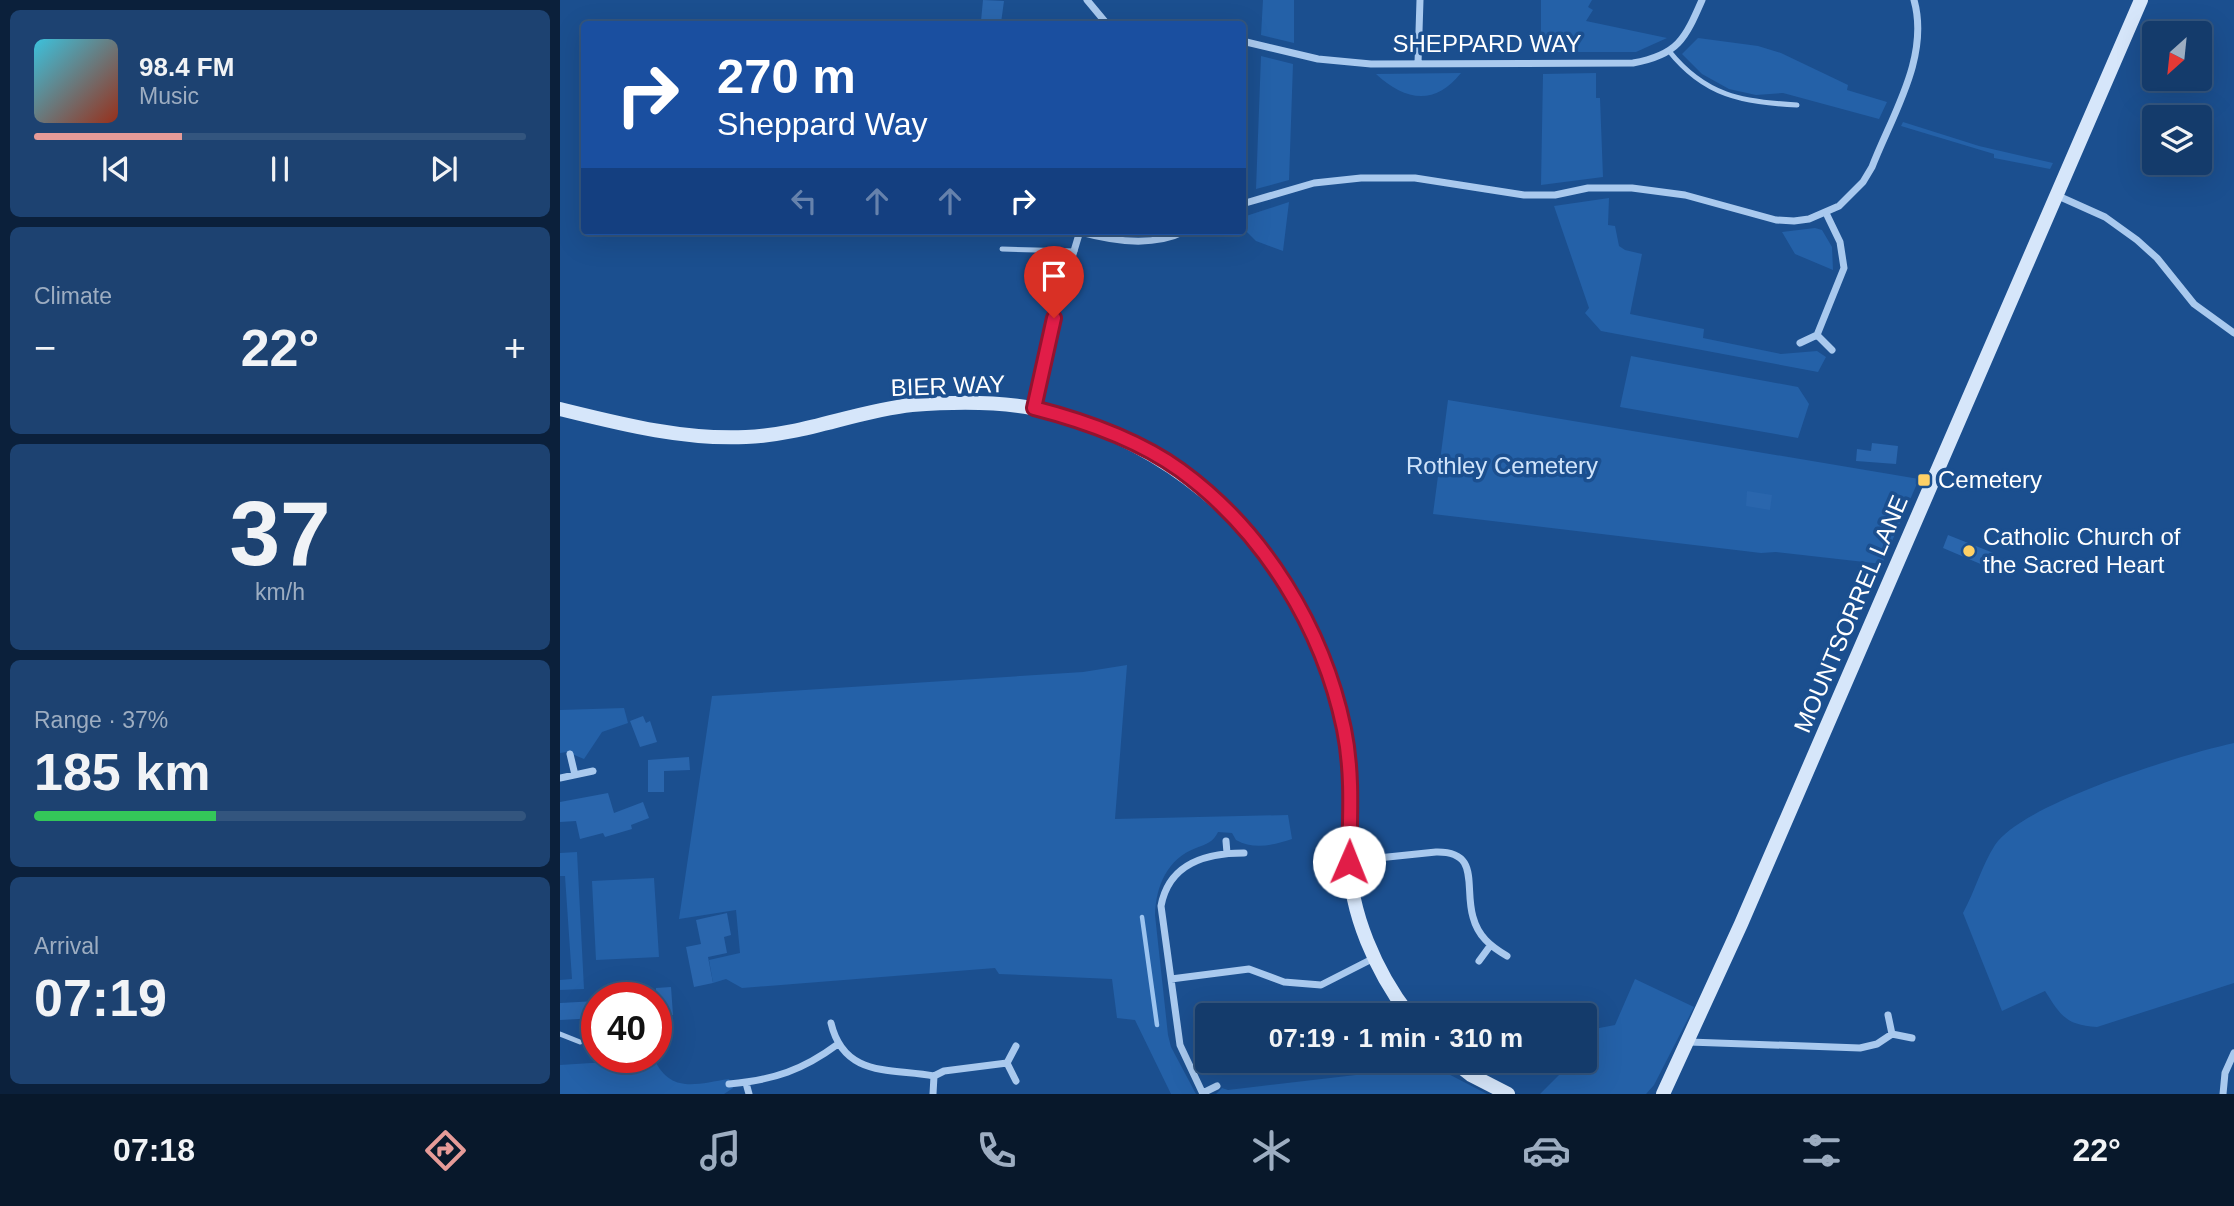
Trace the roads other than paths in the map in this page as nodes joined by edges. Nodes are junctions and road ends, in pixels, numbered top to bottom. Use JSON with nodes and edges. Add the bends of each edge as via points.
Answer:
{"nodes":[{"id":1,"x":1087,"y":0,"type":"edge"},
{"id":2,"x":1420,"y":0,"type":"edge"},
{"id":3,"x":1702,"y":0,"type":"edge"},
{"id":4,"x":1914,"y":0,"type":"edge"},
{"id":5,"x":2141,"y":0,"type":"edge"},
{"id":6,"x":1104,"y":21,"type":"edge"},
{"id":7,"x":1246,"y":42,"type":"edge"},
{"id":8,"x":1669,"y":51,"type":"junction"},
{"id":9,"x":1418,"y":63,"type":"junction"},
{"id":10,"x":1797,"y":105,"type":"dead end"},
{"id":11,"x":2056,"y":195,"type":"junction"},
{"id":12,"x":1246,"y":203,"type":"edge"},
{"id":13,"x":1826,"y":213,"type":"junction"},
{"id":14,"x":1079,"y":235,"type":"edge"},
{"id":15,"x":1090,"y":235,"type":"edge"},
{"id":16,"x":1167,"y":235,"type":"edge"},
{"id":17,"x":1002,"y":249,"type":"dead end"},
{"id":18,"x":1075,"y":251,"type":"junction"},
{"id":19,"x":2234,"y":333,"type":"edge"},
{"id":20,"x":1817,"y":335,"type":"junction"},
{"id":21,"x":1800,"y":343,"type":"dead end"},
{"id":22,"x":1832,"y":350,"type":"dead end"},
{"id":23,"x":1034,"y":408,"type":"junction"},
{"id":24,"x":560,"y":409,"type":"edge"},
{"id":25,"x":570,"y":754,"type":"dead end"},
{"id":26,"x":593,"y":771,"type":"dead end"},
{"id":27,"x":575,"y":775,"type":"junction"},
{"id":28,"x":560,"y":778,"type":"edge"},
{"id":29,"x":1226,"y":841,"type":"dead end"},
{"id":30,"x":1227,"y":853,"type":"junction"},
{"id":31,"x":1244,"y":853,"type":"dead end"},
{"id":32,"x":1349,"y":862,"type":"junction"},
{"id":33,"x":1490,"y":946,"type":"junction"},
{"id":34,"x":1507,"y":956,"type":"dead end"},
{"id":35,"x":1374,"y":958,"type":"junction"},
{"id":36,"x":1479,"y":961,"type":"dead end"},
{"id":37,"x":1171,"y":979,"type":"junction"},
{"id":38,"x":1402,"y":1003,"type":"edge"},
{"id":39,"x":1888,"y":1015,"type":"dead end"},
{"id":40,"x":831,"y":1023,"type":"dead end"},
{"id":41,"x":560,"y":1034,"type":"edge"},
{"id":42,"x":1892,"y":1034,"type":"junction"},
{"id":43,"x":1912,"y":1038,"type":"dead end"},
{"id":44,"x":580,"y":1042,"type":"dead end"},
{"id":45,"x":1689,"y":1042,"type":"junction"},
{"id":46,"x":838,"y":1044,"type":"junction"},
{"id":47,"x":1016,"y":1046,"type":"dead end"},
{"id":48,"x":2234,"y":1053,"type":"edge"},
{"id":49,"x":1007,"y":1063,"type":"junction"},
{"id":50,"x":1468,"y":1073,"type":"edge"},
{"id":51,"x":934,"y":1076,"type":"junction"},
{"id":52,"x":1016,"y":1081,"type":"dead end"},
{"id":53,"x":746,"y":1083,"type":"junction"},
{"id":54,"x":729,"y":1084,"type":"dead end"},
{"id":55,"x":1217,"y":1086,"type":"dead end"},
{"id":56,"x":1662,"y":1092,"type":"edge"},
{"id":57,"x":1203,"y":1093,"type":"edge"},
{"id":58,"x":749,"y":1094,"type":"edge"},
{"id":59,"x":933,"y":1094,"type":"edge"},
{"id":60,"x":1508,"y":1094,"type":"edge"},
{"id":61,"x":2223,"y":1094,"type":"edge"}],
"edges":[{"from":1,"to":6,"type":"street"},
{"from":2,"to":9,"type":"street"},
{"from":3,"to":8,"type":"street","via":[[1688,33]]},
{"from":4,"to":13,"type":"street","via":[[1919,43],[1911,71],[1863,182]]},
{"from":5,"to":11,"type":"street","name":"MOUNTSORREL LANE"},
{"from":7,"to":9,"type":"street","name":"SHEPPARD WAY","via":[[1318,59]]},
{"from":8,"to":9,"type":"street","name":"SHEPPARD WAY","via":[[1633,63]]},
{"from":8,"to":10,"type":"lane","via":[[1694,78],[1724,95],[1754,103]]},
{"from":11,"to":19,"type":"street","via":[[2105,217],[2137,240],[2194,304]]},
{"from":11,"to":45,"type":"street","name":"MOUNTSORREL LANE"},
{"from":12,"to":13,"type":"street","via":[[1314,183],[1415,177],[1524,195],[1607,187],[1645,189],[1708,200],[1776,220],[1809,219]]},
{"from":13,"to":20,"type":"street","via":[[1840,242],[1844,268]]},
{"from":14,"to":18,"type":"street"},
{"from":15,"to":16,"type":"street","via":[[1129,240]]},
{"from":17,"to":18,"type":"lane"},
{"from":18,"to":23,"type":"street","via":[[1049,334]]},
{"from":20,"to":21,"type":"street"},
{"from":20,"to":22,"type":"street"},
{"from":23,"to":24,"type":"street","name":"BIER WAY","via":[[981,402],[911,405],[798,431],[747,437],[703,437]]},
{"from":23,"to":32,"type":"street","name":"BIER WAY","via":[[1106,431],[1180,470],[1244,529],[1272,564],[1318,645],[1334,692],[1350,771]]},
{"from":25,"to":27,"type":"street"},
{"from":26,"to":27,"type":"street"},
{"from":27,"to":28,"type":"street"},
{"from":29,"to":30,"type":"street"},
{"from":30,"to":31,"type":"street"},
{"from":30,"to":37,"type":"street","via":[[1185,866],[1163,896]]},
{"from":32,"to":33,"type":"street","via":[[1436,852],[1458,856],[1468,869],[1472,915]]},
{"from":32,"to":35,"type":"street","name":"BIER WAY"},
{"from":33,"to":34,"type":"street"},
{"from":33,"to":36,"type":"street"},
{"from":35,"to":37,"type":"street","via":[[1321,985],[1284,982],[1249,968]]},
{"from":35,"to":38,"type":"street","name":"BIER WAY"},
{"from":37,"to":57,"type":"street","via":[[1180,1045]]},
{"from":39,"to":42,"type":"street"},
{"from":40,"to":46,"type":"street"},
{"from":41,"to":44,"type":"lane"},
{"from":42,"to":43,"type":"street"},
{"from":42,"to":45,"type":"street","via":[[1860,1048]]},
{"from":45,"to":56,"type":"street","name":"MOUNTSORREL LANE"},
{"from":46,"to":51,"type":"street","via":[[873,1070]]},
{"from":46,"to":53,"type":"street","via":[[791,1073]]},
{"from":47,"to":49,"type":"street"},
{"from":48,"to":61,"type":"street","via":[[2225,1073]]},
{"from":49,"to":51,"type":"street"},
{"from":49,"to":52,"type":"street"},
{"from":50,"to":60,"type":"street"},
{"from":51,"to":59,"type":"street"},
{"from":53,"to":54,"type":"street"},
{"from":53,"to":58,"type":"street"},
{"from":55,"to":57,"type":"street"}]}
